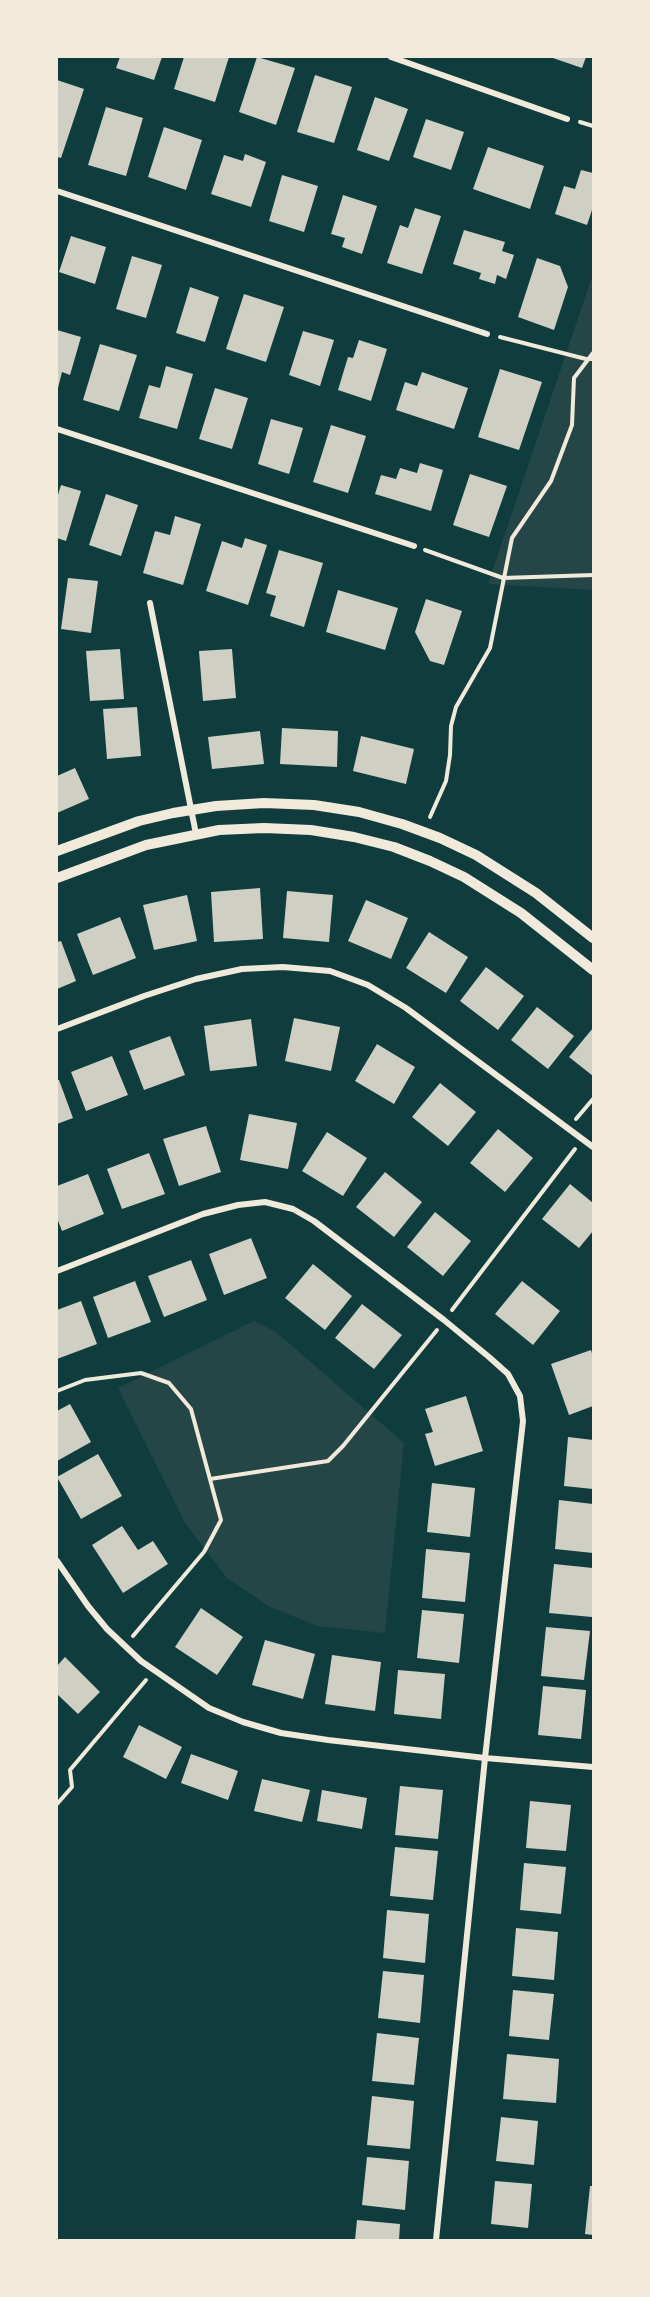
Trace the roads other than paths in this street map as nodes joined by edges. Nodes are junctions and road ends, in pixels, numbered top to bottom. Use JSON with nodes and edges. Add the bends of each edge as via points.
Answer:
{"nodes":[{"id":1,"x":391,"y":57,"type":"edge"},
{"id":2,"x":567,"y":119,"type":"dead end"},
{"id":3,"x":57,"y":191,"type":"edge"},
{"id":4,"x":487,"y":334,"type":"road end"},
{"id":5,"x":57,"y":429,"type":"edge"},
{"id":6,"x":414,"y":546,"type":"road end"},
{"id":7,"x":150,"y":603,"type":"dead end"},
{"id":8,"x":192,"y":810,"type":"junction"},
{"id":9,"x":196,"y":834,"type":"junction"},
{"id":10,"x":57,"y":851,"type":"edge"},
{"id":11,"x":57,"y":878,"type":"edge"},
{"id":12,"x":593,"y":938,"type":"edge"},
{"id":13,"x":593,"y":970,"type":"edge"},
{"id":14,"x":57,"y":1029,"type":"edge"},
{"id":15,"x":593,"y":1147,"type":"edge"},
{"id":16,"x":57,"y":1271,"type":"edge"},
{"id":17,"x":57,"y":1561,"type":"edge"},
{"id":18,"x":485,"y":1758,"type":"junction"},
{"id":19,"x":593,"y":1767,"type":"edge"},
{"id":20,"x":436,"y":2240,"type":"edge"}],
"edges":[{"from":1,"to":2,"type":"street"},
{"from":3,"to":4,"type":"street"},
{"from":5,"to":6,"type":"street"},
{"from":7,"to":8,"type":"street"},
{"from":8,"to":9,"type":"street"},
{"from":8,"to":10,"type":"street","via":[[139,821]]},
{"from":8,"to":12,"type":"street","via":[[264,803],[314,805],[359,812],[424,832],[510,875]]},
{"from":9,"to":11,"type":"street","via":[[146,845]]},
{"from":9,"to":13,"type":"street","via":[[264,828],[311,830],[394,848],[447,869],[496,896]]},
{"from":14,"to":15,"type":"street","via":[[196,979],[242,969],[330,971],[368,985],[406,1008]]},
{"from":16,"to":18,"type":"street","via":[[203,1214],[265,1202],[293,1209],[314,1221],[508,1374],[520,1396],[523,1421]]},
{"from":17,"to":18,"type":"street","via":[[88,1606],[125,1646],[209,1708],[281,1733]]},
{"from":18,"to":19,"type":"street"},
{"from":18,"to":20,"type":"street"}]}
